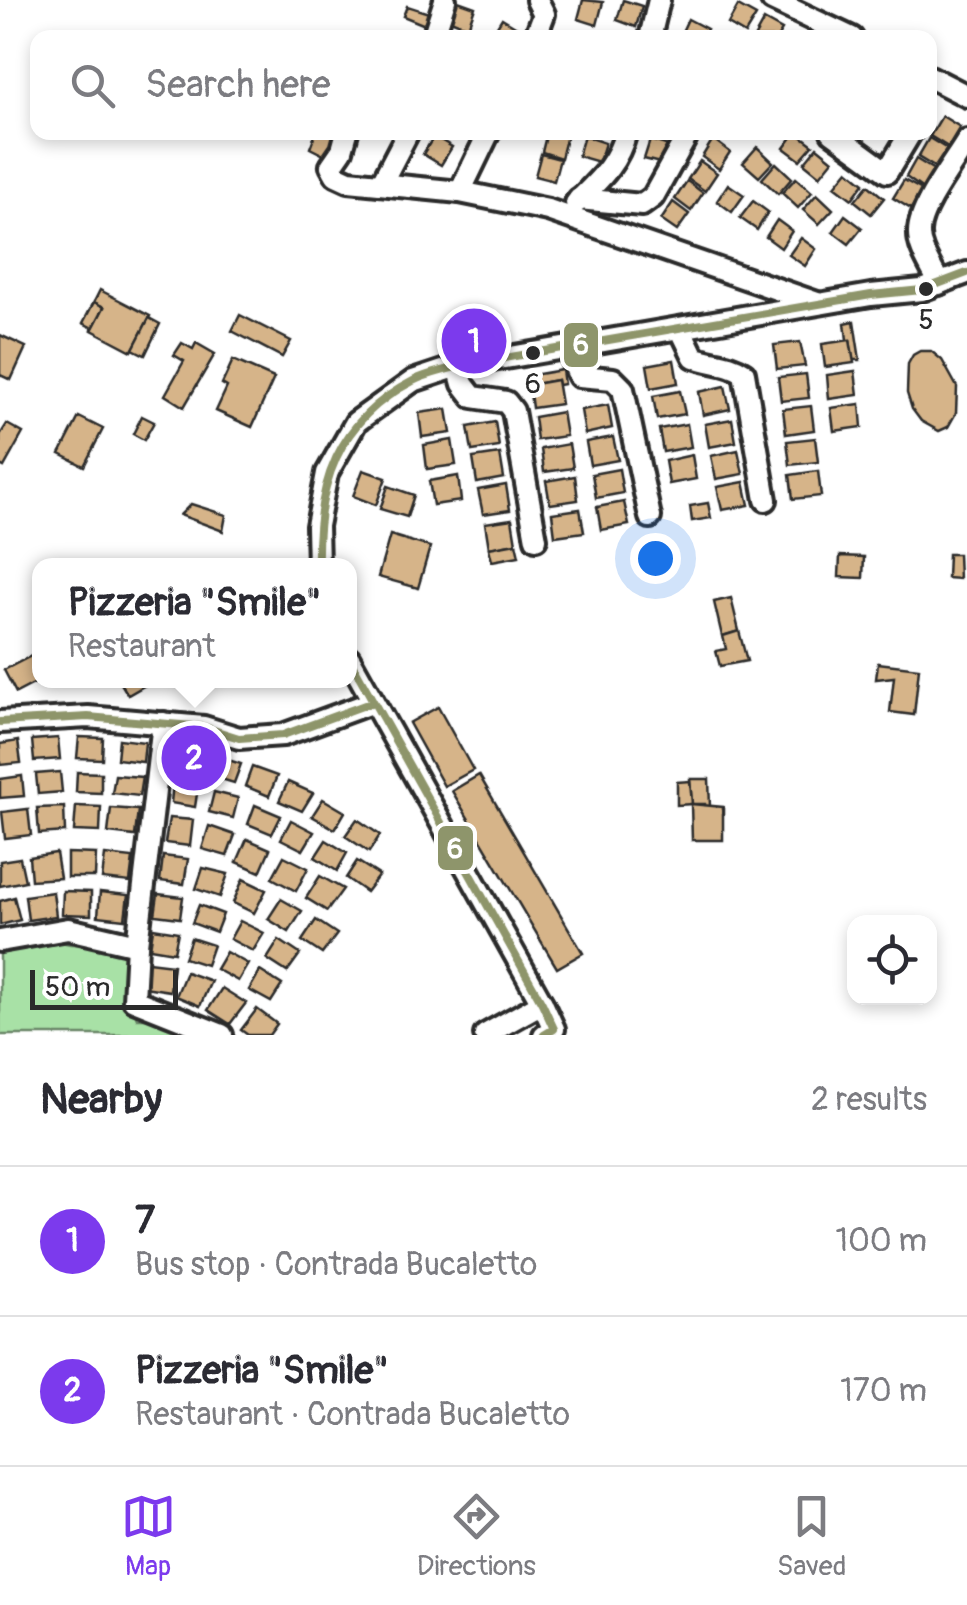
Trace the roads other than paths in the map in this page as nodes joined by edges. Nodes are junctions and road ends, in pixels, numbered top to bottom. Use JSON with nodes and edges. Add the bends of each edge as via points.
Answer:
{"nodes":[{"id":1,"x":445,"y":0,"type":"edge"},
{"id":2,"x":538,"y":0,"type":"edge"},
{"id":3,"x":659,"y":0,"type":"edge"},
{"id":4,"x":772,"y":0,"type":"edge"},
{"id":5,"x":435,"y":30,"type":"edge"},
{"id":6,"x":537,"y":30,"type":"edge"},
{"id":7,"x":652,"y":30,"type":"edge"},
{"id":8,"x":835,"y":30,"type":"edge"},
{"id":9,"x":937,"y":81,"type":"edge"},
{"id":10,"x":967,"y":96,"type":"edge"},
{"id":11,"x":345,"y":140,"type":"edge"},
{"id":12,"x":404,"y":140,"type":"edge"},
{"id":13,"x":485,"y":140,"type":"edge"},
{"id":14,"x":623,"y":140,"type":"edge"},
{"id":15,"x":684,"y":140,"type":"edge"},
{"id":16,"x":843,"y":140,"type":"edge"},
{"id":17,"x":906,"y":140,"type":"edge"},
{"id":18,"x":967,"y":141,"type":"edge"},
{"id":19,"x":380,"y":184,"type":"junction"},
{"id":20,"x":460,"y":192,"type":"junction"},
{"id":21,"x":572,"y":207,"type":"junction"},
{"id":22,"x":967,"y":273,"type":"edge"},
{"id":23,"x":940,"y":284,"type":"junction"},
{"id":24,"x":819,"y":304,"type":"junction"},
{"id":25,"x":680,"y":328,"type":"junction"},
{"id":26,"x":566,"y":348,"type":"junction"},
{"id":27,"x":458,"y":366,"type":"junction"},
{"id":28,"x":766,"y":500,"type":"dead end"},
{"id":29,"x":650,"y":517,"type":"dead end"},
{"id":30,"x":536,"y":539,"type":"dead end"},
{"id":31,"x":318,"y":558,"type":"edge"},
{"id":32,"x":357,"y":673,"type":"edge"},
{"id":33,"x":372,"y":702,"type":"junction"},
{"id":34,"x":0,"y":722,"type":"edge"},
{"id":35,"x":163,"y":723,"type":"junction"},
{"id":36,"x":0,"y":941,"type":"edge"},
{"id":37,"x":137,"y":945,"type":"junction"},
{"id":38,"x":542,"y":1003,"type":"junction"},
{"id":39,"x":222,"y":1035,"type":"edge"},
{"id":40,"x":485,"y":1035,"type":"edge"},
{"id":41,"x":544,"y":1035,"type":"edge"}],
"edges":[{"from":1,"to":5,"type":"street"},
{"from":2,"to":6,"type":"street","via":[[544,14]]},
{"from":3,"to":7,"type":"street"},
{"from":4,"to":8,"type":"street"},
{"from":9,"to":10,"type":"street"},
{"from":11,"to":19,"type":"street","via":[[331,166],[336,175]]},
{"from":12,"to":19,"type":"street"},
{"from":13,"to":20,"type":"street"},
{"from":14,"to":21,"type":"street","via":[[615,163]]},
{"from":15,"to":21,"type":"street","via":[[642,205]]},
{"from":16,"to":17,"type":"street","via":[[887,172]]},
{"from":18,"to":23,"type":"street","via":[[918,232]]},
{"from":19,"to":20,"type":"street"},
{"from":20,"to":21,"type":"street"},
{"from":21,"to":24,"type":"street"},
{"from":22,"to":23,"type":"street"},
{"from":23,"to":24,"type":"street"},
{"from":24,"to":25,"type":"street"},
{"from":25,"to":26,"type":"street"},
{"from":25,"to":28,"type":"street","via":[[694,357],[744,373]]},
{"from":26,"to":27,"type":"street"},
{"from":26,"to":29,"type":"street","via":[[578,376],[613,379],[623,389]]},
{"from":27,"to":30,"type":"street","via":[[473,396],[506,402],[513,411]]},
{"from":27,"to":31,"type":"street","via":[[412,382],[356,422],[327,473]]},
{"from":32,"to":33,"type":"street"},
{"from":33,"to":35,"type":"street","via":[[283,735],[239,738]]},
{"from":33,"to":38,"type":"street"},
{"from":34,"to":35,"type":"street","via":[[88,717]]},
{"from":35,"to":37,"type":"street"},
{"from":36,"to":37,"type":"street","via":[[68,929]]},
{"from":37,"to":39,"type":"street","via":[[134,1000]]},
{"from":38,"to":40,"type":"street"},
{"from":38,"to":41,"type":"street","via":[[554,1029]]}]}
